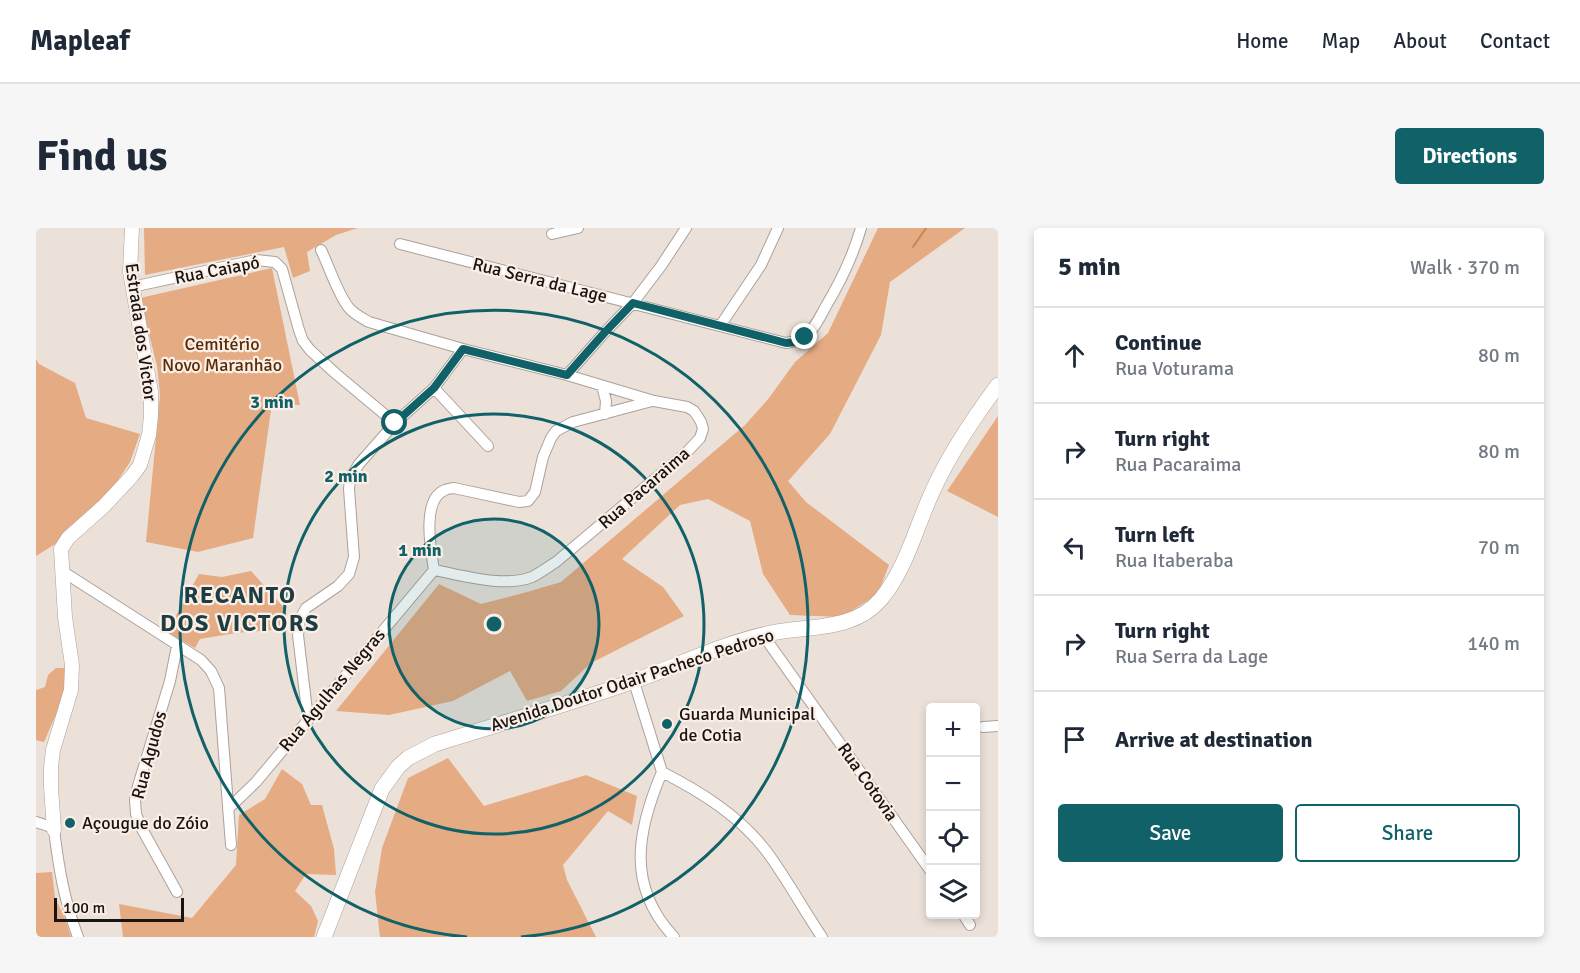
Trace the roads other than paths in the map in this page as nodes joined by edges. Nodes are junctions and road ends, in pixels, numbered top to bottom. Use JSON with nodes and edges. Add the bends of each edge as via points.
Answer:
{"nodes":[{"id":1,"x":132,"y":228,"type":"edge"},
{"id":2,"x":578,"y":228,"type":"edge"},
{"id":3,"x":686,"y":228,"type":"edge"},
{"id":4,"x":778,"y":228,"type":"edge"},
{"id":5,"x":861,"y":228,"type":"edge"},
{"id":6,"x":552,"y":234,"type":"dead end"},
{"id":7,"x":400,"y":244,"type":"dead end"},
{"id":8,"x":321,"y":250,"type":"dead end"},
{"id":9,"x":132,"y":287,"type":"junction"},
{"id":10,"x":633,"y":303,"type":"junction"},
{"id":11,"x":720,"y":326,"type":"junction"},
{"id":12,"x":463,"y":349,"type":"junction"},
{"id":13,"x":567,"y":375,"type":"junction"},
{"id":14,"x":998,"y":385,"type":"edge"},
{"id":15,"x":602,"y":386,"type":"junction"},
{"id":16,"x":434,"y":388,"type":"junction"},
{"id":17,"x":654,"y":401,"type":"junction"},
{"id":18,"x":605,"y":414,"type":"junction"},
{"id":19,"x":395,"y":423,"type":"junction"},
{"id":20,"x":488,"y":446,"type":"dead end"},
{"id":21,"x":434,"y":570,"type":"junction"},
{"id":22,"x":62,"y":571,"type":"junction"},
{"id":23,"x":763,"y":635,"type":"junction"},
{"id":24,"x":177,"y":646,"type":"junction"},
{"id":25,"x":634,"y":682,"type":"junction"},
{"id":26,"x":308,"y":719,"type":"junction"},
{"id":27,"x":998,"y":726,"type":"edge"},
{"id":28,"x":983,"y":727,"type":"dead end"},
{"id":29,"x":662,"y":772,"type":"junction"},
{"id":30,"x":228,"y":809,"type":"junction"},
{"id":31,"x":36,"y":822,"type":"edge"},
{"id":32,"x":54,"y":829,"type":"junction"},
{"id":33,"x":231,"y":844,"type":"dead end"},
{"id":34,"x":926,"y":865,"type":"edge"},
{"id":35,"x":177,"y":892,"type":"dead end"},
{"id":36,"x":966,"y":919,"type":"edge"},
{"id":37,"x":970,"y":925,"type":"dead end"},
{"id":38,"x":78,"y":937,"type":"edge"},
{"id":39,"x":324,"y":937,"type":"edge"},
{"id":40,"x":674,"y":937,"type":"edge"},
{"id":41,"x":822,"y":937,"type":"edge"}],
"edges":[{"from":1,"to":9,"type":"street","name":"Estrada dos Victor"},
{"from":2,"to":6,"type":"street"},
{"from":3,"to":10,"type":"street"},
{"from":4,"to":11,"type":"street","via":[[760,265]]},
{"from":5,"to":11,"type":"street","name":"Rua Serra da Lage","via":[[841,281],[805,337],[786,343]]},
{"from":7,"to":10,"type":"street","name":"Rua Serra da Lage"},
{"from":8,"to":12,"type":"street","name":"Rua Pacaraima","via":[[348,308],[357,315],[369,322]]},
{"from":9,"to":19,"type":"street","name":"Rua Caiapó","via":[[256,260],[275,262],[282,269],[303,341]]},
{"from":9,"to":22,"type":"street","name":"Estrada dos Victor","via":[[151,392],[149,435],[140,465],[132,476],[68,538],[61,549]]},
{"from":10,"to":11,"type":"street","name":"Rua Serra da Lage"},
{"from":10,"to":13,"type":"street"},
{"from":12,"to":13,"type":"street","name":"Rua Pacaraima"},
{"from":12,"to":16,"type":"street"},
{"from":13,"to":15,"type":"street","name":"Rua Pacaraima"},
{"from":14,"to":23,"type":"main road","name":"Avenida Doutor Odair Pacheco Pedroso","via":[[945,465],[906,556],[880,600],[867,612],[844,623]]},
{"from":15,"to":17,"type":"street","name":"Rua Pacaraima"},
{"from":15,"to":18,"type":"street"},
{"from":16,"to":19,"type":"street"},
{"from":16,"to":20,"type":"street"},
{"from":17,"to":18,"type":"street"},
{"from":17,"to":21,"type":"street","name":"Rua Pacaraima","via":[[694,411],[703,429],[700,438],[556,562],[531,577],[509,581]]},
{"from":18,"to":21,"type":"street","via":[[556,431],[543,457],[535,492],[528,501],[454,488],[440,493],[430,509]]},
{"from":19,"to":26,"type":"street","via":[[350,478],[354,557],[349,574],[306,608],[300,619],[298,635]]},
{"from":21,"to":26,"type":"street","name":"Rua Agulhas Negras"},
{"from":22,"to":24,"type":"street"},
{"from":22,"to":32,"type":"street","name":"Estrada dos Victor","via":[[72,665],[71,690],[51,767]]},
{"from":23,"to":25,"type":"main road","name":"Avenida Doutor Odair Pacheco Pedroso"},
{"from":23,"to":34,"type":"street","name":"Rua Cotovia"},
{"from":24,"to":30,"type":"street","via":[[201,660],[219,688]]},
{"from":24,"to":35,"type":"street","name":"Rua Agudos","via":[[135,800],[142,829]]},
{"from":25,"to":29,"type":"street"},
{"from":25,"to":39,"type":"main road","name":"Avenida Doutor Odair Pacheco Pedroso","via":[[435,744],[408,758],[382,789]]},
{"from":26,"to":30,"type":"street","name":"Rua Agulhas Negras"},
{"from":27,"to":28,"type":"street"},
{"from":29,"to":40,"type":"street","via":[[645,824],[640,869],[649,900]]},
{"from":29,"to":41,"type":"street","via":[[711,800],[755,838]]},
{"from":30,"to":33,"type":"street"},
{"from":31,"to":32,"type":"street"},
{"from":32,"to":38,"type":"street","name":"Estrada dos Victor","via":[[60,878]]},
{"from":36,"to":37,"type":"street"}]}
